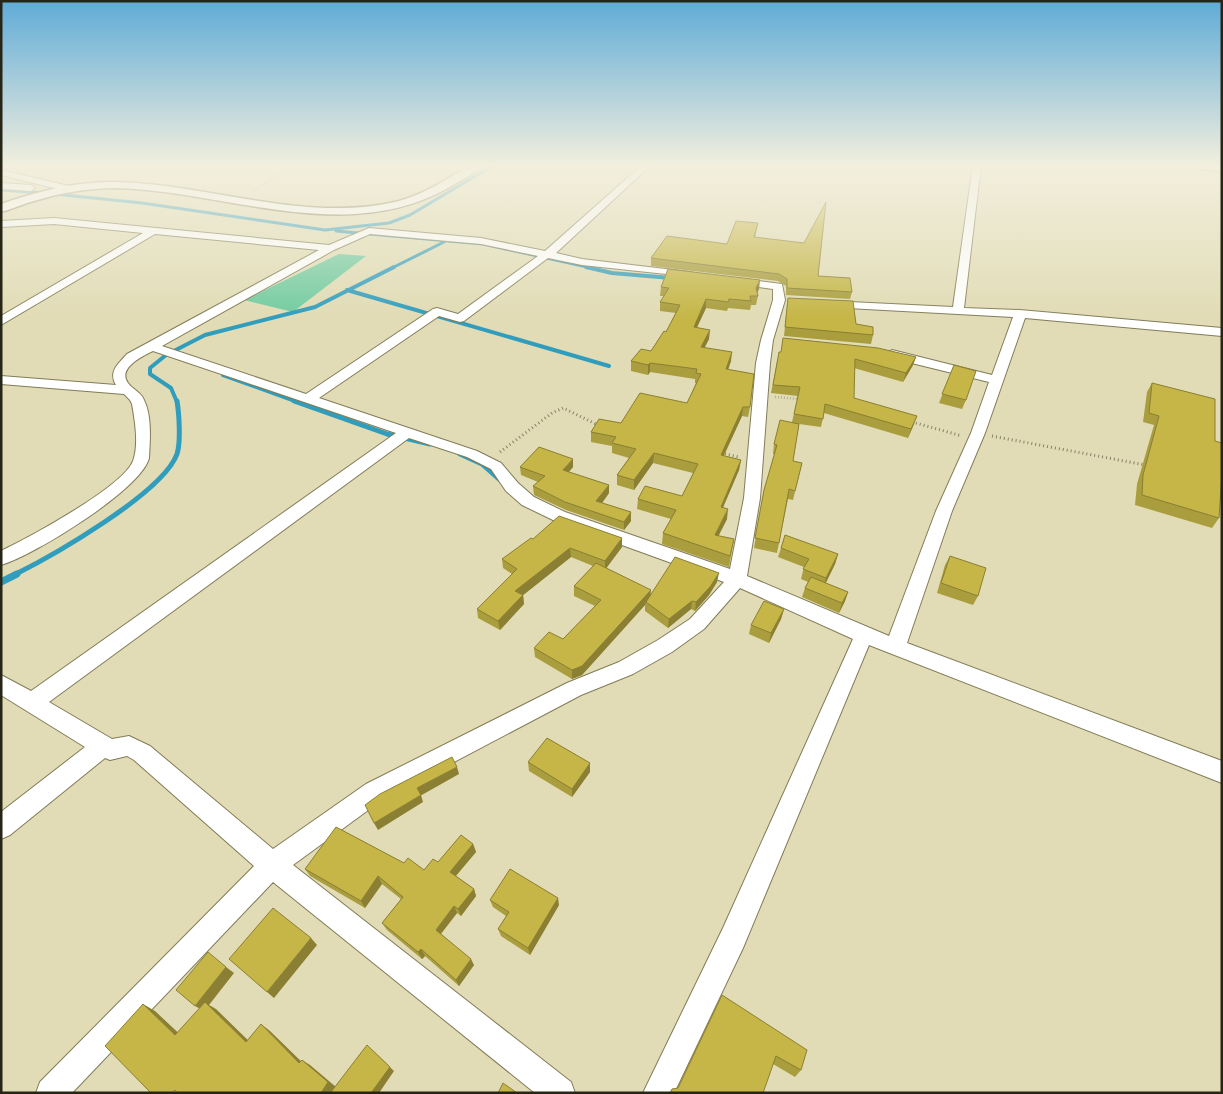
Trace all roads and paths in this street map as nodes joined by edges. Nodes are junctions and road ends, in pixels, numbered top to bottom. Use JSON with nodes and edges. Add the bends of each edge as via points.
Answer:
{"nodes":[{"id":1,"x":370,"y":216,"type":"edge"},
{"id":2,"x":590,"y":216,"type":"edge"},
{"id":3,"x":969,"y":216,"type":"edge"},
{"id":4,"x":1,"y":224,"type":"edge"},
{"id":5,"x":155,"y":230,"type":"junction"},
{"id":6,"x":369,"y":231,"type":"junction"},
{"id":7,"x":330,"y":248,"type":"junction"},
{"id":8,"x":548,"y":254,"type":"junction"},
{"id":9,"x":700,"y":276,"type":"edge"},
{"id":10,"x":729,"y":280,"type":"edge"},
{"id":11,"x":779,"y":300,"type":"junction"},
{"id":12,"x":794,"y":302,"type":"edge"},
{"id":13,"x":819,"y":303,"type":"edge"},
{"id":14,"x":958,"y":310,"type":"junction"},
{"id":15,"x":1020,"y":314,"type":"junction"},
{"id":16,"x":1,"y":321,"type":"edge"},
{"id":17,"x":1222,"y":332,"type":"edge"},
{"id":18,"x":151,"y":346,"type":"junction"},
{"id":19,"x":876,"y":350,"type":"edge"},
{"id":20,"x":1,"y":380,"type":"edge"},
{"id":21,"x":996,"y":380,"type":"junction"},
{"id":22,"x":126,"y":390,"type":"junction"},
{"id":23,"x":762,"y":395,"type":"junction"},
{"id":24,"x":309,"y":398,"type":"junction"},
{"id":25,"x":810,"y":400,"type":"edge"},
{"id":26,"x":905,"y":420,"type":"edge"},
{"id":27,"x":607,"y":427,"type":"edge"},
{"id":28,"x":406,"y":433,"type":"junction"},
{"id":29,"x":978,"y":434,"type":"junction"},
{"id":30,"x":718,"y":452,"type":"edge"},
{"id":31,"x":756,"y":461,"type":"junction"},
{"id":32,"x":487,"y":462,"type":"junction"},
{"id":33,"x":1153,"y":466,"type":"edge"},
{"id":34,"x":1,"y":559,"type":"edge"},
{"id":35,"x":737,"y":579,"type":"junction"},
{"id":36,"x":864,"y":635,"type":"junction"},
{"id":37,"x":896,"y":646,"type":"junction"},
{"id":38,"x":1,"y":684,"type":"edge"},
{"id":39,"x":32,"y":702,"type":"junction"},
{"id":40,"x":103,"y":746,"type":"junction"},
{"id":41,"x":1222,"y":772,"type":"edge"},
{"id":42,"x":1,"y":827,"type":"edge"},
{"id":43,"x":272,"y":865,"type":"junction"},
{"id":44,"x":51,"y":1093,"type":"edge"},
{"id":45,"x":560,"y":1093,"type":"edge"},
{"id":46,"x":658,"y":1093,"type":"edge"}],
"edges":[{"from":1,"to":6,"type":"street"},
{"from":2,"to":8,"type":"street"},
{"from":3,"to":14,"type":"street"},
{"from":4,"to":5,"type":"street","via":[[54,221]]},
{"from":5,"to":7,"type":"street"},
{"from":5,"to":16,"type":"street"},
{"from":6,"to":7,"type":"street"},
{"from":6,"to":8,"type":"street","via":[[481,241]]},
{"from":7,"to":18,"type":"street"},
{"from":8,"to":9,"type":"street","via":[[582,262]]},
{"from":8,"to":24,"type":"street","via":[[460,318],[437,312]]},
{"from":10,"to":11,"type":"street","via":[[778,286]]},
{"from":11,"to":12,"type":"street"},
{"from":11,"to":23,"type":"street","via":[[772,341],[763,363]]},
{"from":13,"to":14,"type":"street"},
{"from":14,"to":15,"type":"street"},
{"from":15,"to":17,"type":"street"},
{"from":15,"to":21,"type":"street"},
{"from":18,"to":22,"type":"street","via":[[132,357],[120,371]]},
{"from":18,"to":24,"type":"street"},
{"from":19,"to":21,"type":"street"},
{"from":20,"to":22,"type":"street"},
{"from":21,"to":29,"type":"street"},
{"from":22,"to":34,"type":"street","via":[[137,400],[141,417],[141,462],[134,475],[70,520]]},
{"from":23,"to":25,"type":"path"},
{"from":23,"to":31,"type":"street"},
{"from":24,"to":28,"type":"street"},
{"from":26,"to":29,"type":"path","via":[[968,438]]},
{"from":27,"to":32,"type":"path","via":[[563,408]]},
{"from":28,"to":32,"type":"street","via":[[448,444]]},
{"from":28,"to":39,"type":"street"},
{"from":29,"to":33,"type":"path"},
{"from":29,"to":37,"type":"street","via":[[944,511]]},
{"from":30,"to":31,"type":"path"},
{"from":31,"to":35,"type":"street"},
{"from":32,"to":35,"type":"street","via":[[496,466],[528,501],[559,516]]},
{"from":35,"to":36,"type":"street"},
{"from":35,"to":43,"type":"street","via":[[710,611],[665,646],[374,792]]},
{"from":36,"to":37,"type":"street"},
{"from":36,"to":46,"type":"street","via":[[733,938]]},
{"from":37,"to":41,"type":"street"},
{"from":38,"to":39,"type":"street"},
{"from":39,"to":40,"type":"street"},
{"from":40,"to":42,"type":"street"},
{"from":40,"to":43,"type":"street","via":[[110,750],[129,746],[142,753]]},
{"from":43,"to":44,"type":"street"},
{"from":43,"to":45,"type":"street"}]}
